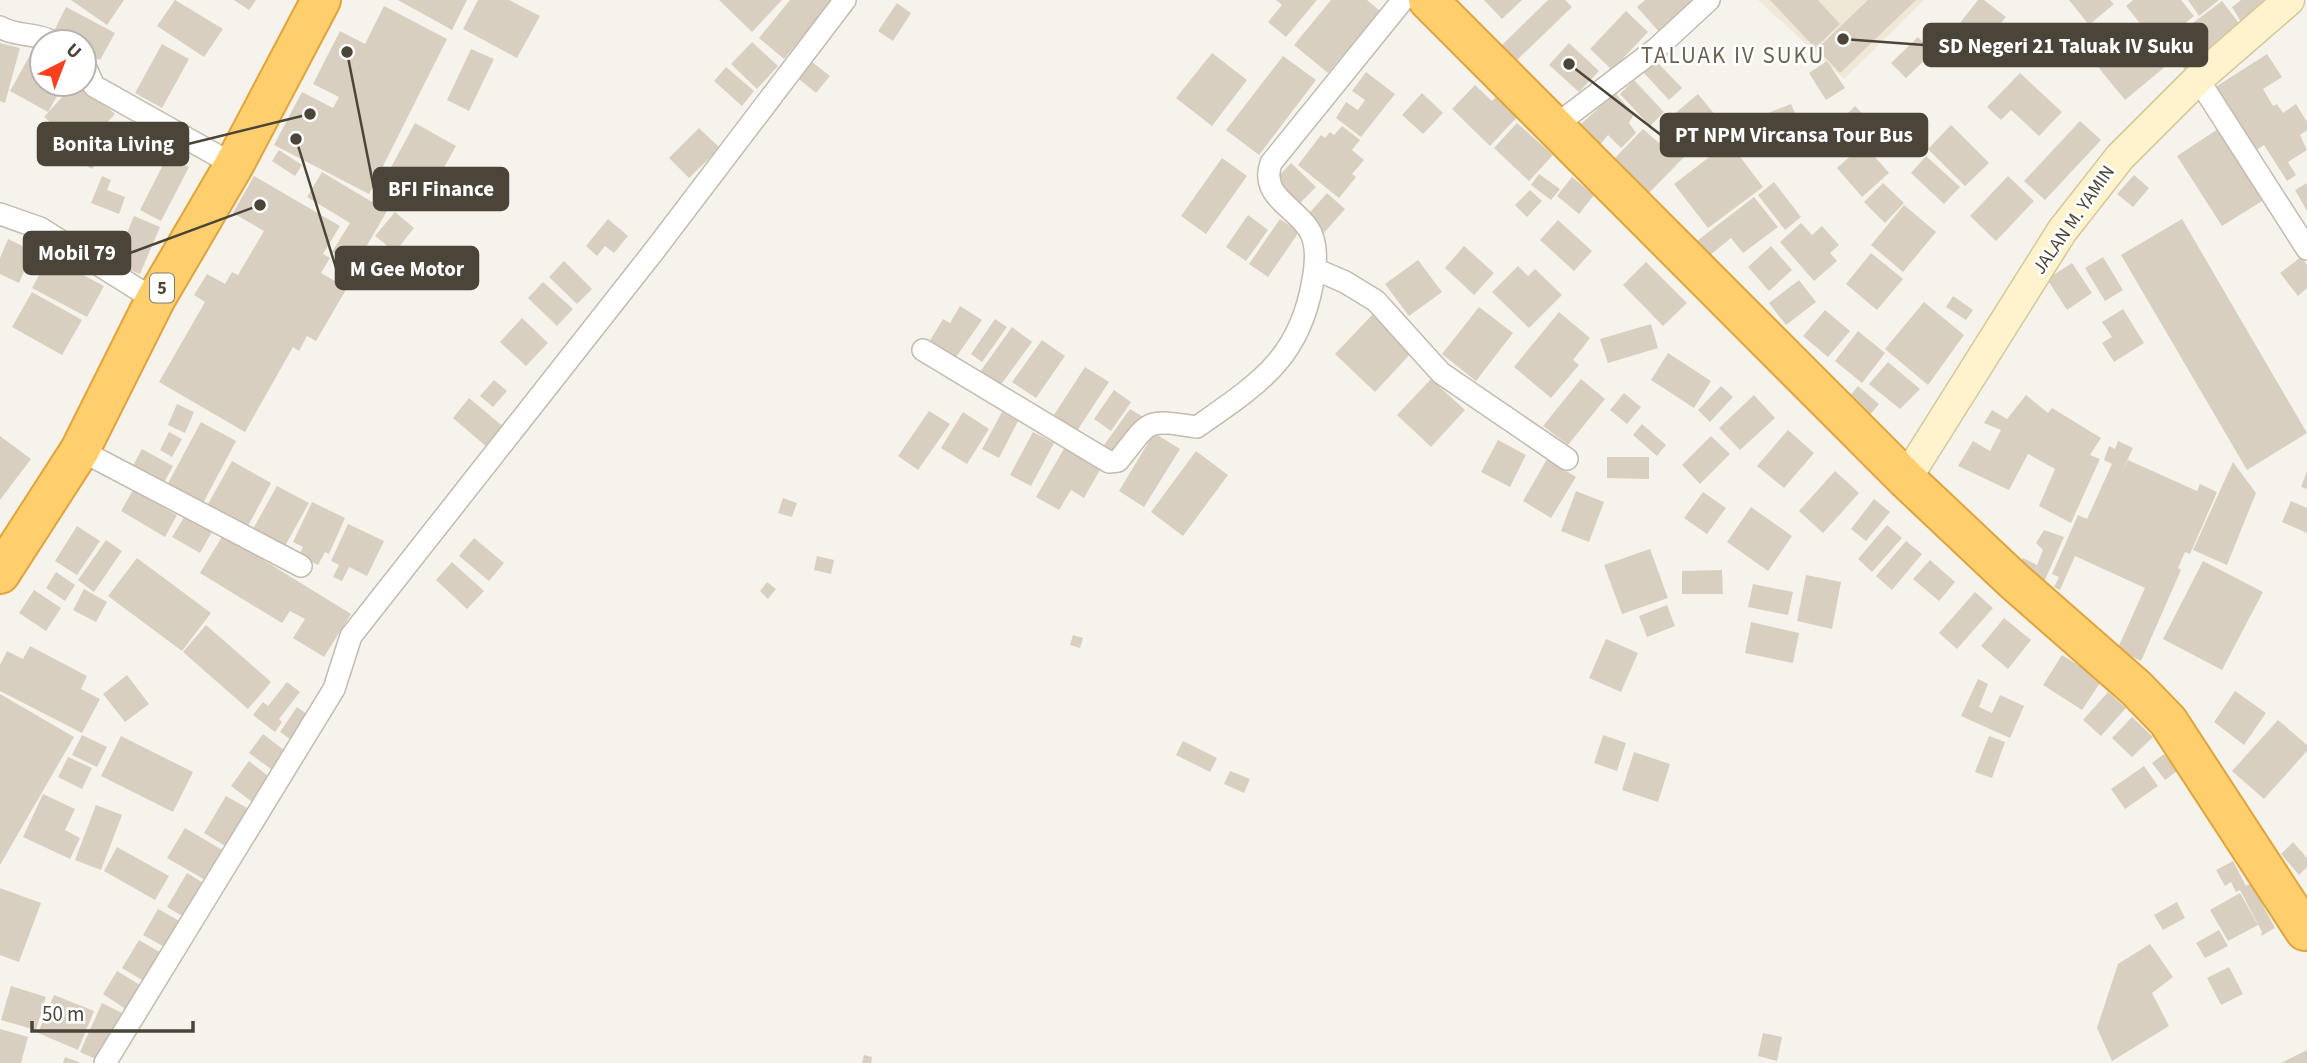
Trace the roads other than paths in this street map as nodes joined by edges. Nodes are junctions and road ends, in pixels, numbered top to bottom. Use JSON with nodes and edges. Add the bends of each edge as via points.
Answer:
{"nodes":[{"id":1,"x":320,"y":0,"type":"edge"},
{"id":2,"x":845,"y":0,"type":"edge"},
{"id":3,"x":1403,"y":0,"type":"edge"},
{"id":4,"x":1428,"y":0,"type":"edge"},
{"id":5,"x":1709,"y":0,"type":"edge"},
{"id":6,"x":2289,"y":0,"type":"edge"},
{"id":7,"x":0,"y":27,"type":"edge"},
{"id":8,"x":28,"y":34,"type":"edge"},
{"id":9,"x":2199,"y":79,"type":"junction"},
{"id":10,"x":98,"y":88,"type":"edge"},
{"id":11,"x":1556,"y":125,"type":"junction"},
{"id":12,"x":234,"y":165,"type":"junction"},
{"id":13,"x":0,"y":214,"type":"edge"},
{"id":14,"x":2307,"y":249,"type":"edge"},
{"id":15,"x":1315,"y":269,"type":"junction"},
{"id":16,"x":155,"y":300,"type":"junction"},
{"id":17,"x":923,"y":350,"type":"dead end"},
{"id":18,"x":80,"y":450,"type":"junction"},
{"id":19,"x":1567,"y":459,"type":"dead end"},
{"id":20,"x":1906,"y":479,"type":"junction"},
{"id":21,"x":2,"y":565,"type":"edge"},
{"id":22,"x":302,"y":566,"type":"dead end"},
{"id":23,"x":2306,"y":932,"type":"edge"},
{"id":24,"x":105,"y":1063,"type":"edge"}],
"edges":[{"from":1,"to":12,"type":"highway","number":"5"},
{"from":2,"to":24,"type":"street","via":[[351,636],[334,689]]},
{"from":3,"to":15,"type":"street","via":[[1271,163],[1267,174],[1269,189],[1309,228],[1315,242]]},
{"from":4,"to":11,"type":"highway"},
{"from":5,"to":11,"type":"street","via":[[1657,48]]},
{"from":6,"to":9,"type":"street","name":"JALAN M. YAMIN"},
{"from":7,"to":8,"type":"street","via":[[10,33]]},
{"from":9,"to":14,"type":"street"},
{"from":9,"to":20,"type":"street","name":"JALAN M. YAMIN","via":[[2120,156],[2062,231]]},
{"from":10,"to":12,"type":"street"},
{"from":11,"to":20,"type":"highway"},
{"from":12,"to":16,"type":"highway","number":"5"},
{"from":13,"to":16,"type":"street","via":[[40,228]]},
{"from":15,"to":17,"type":"street","via":[[1308,312],[1286,353],[1256,386],[1197,426],[1157,421],[1146,426],[1118,461],[1108,462]]},
{"from":15,"to":19,"type":"street","via":[[1376,301],[1441,373]]},
{"from":16,"to":18,"type":"highway","number":"5"},
{"from":18,"to":21,"type":"highway","number":"5"},
{"from":18,"to":22,"type":"street"},
{"from":20,"to":23,"type":"highway","via":[[2168,721]]}]}
